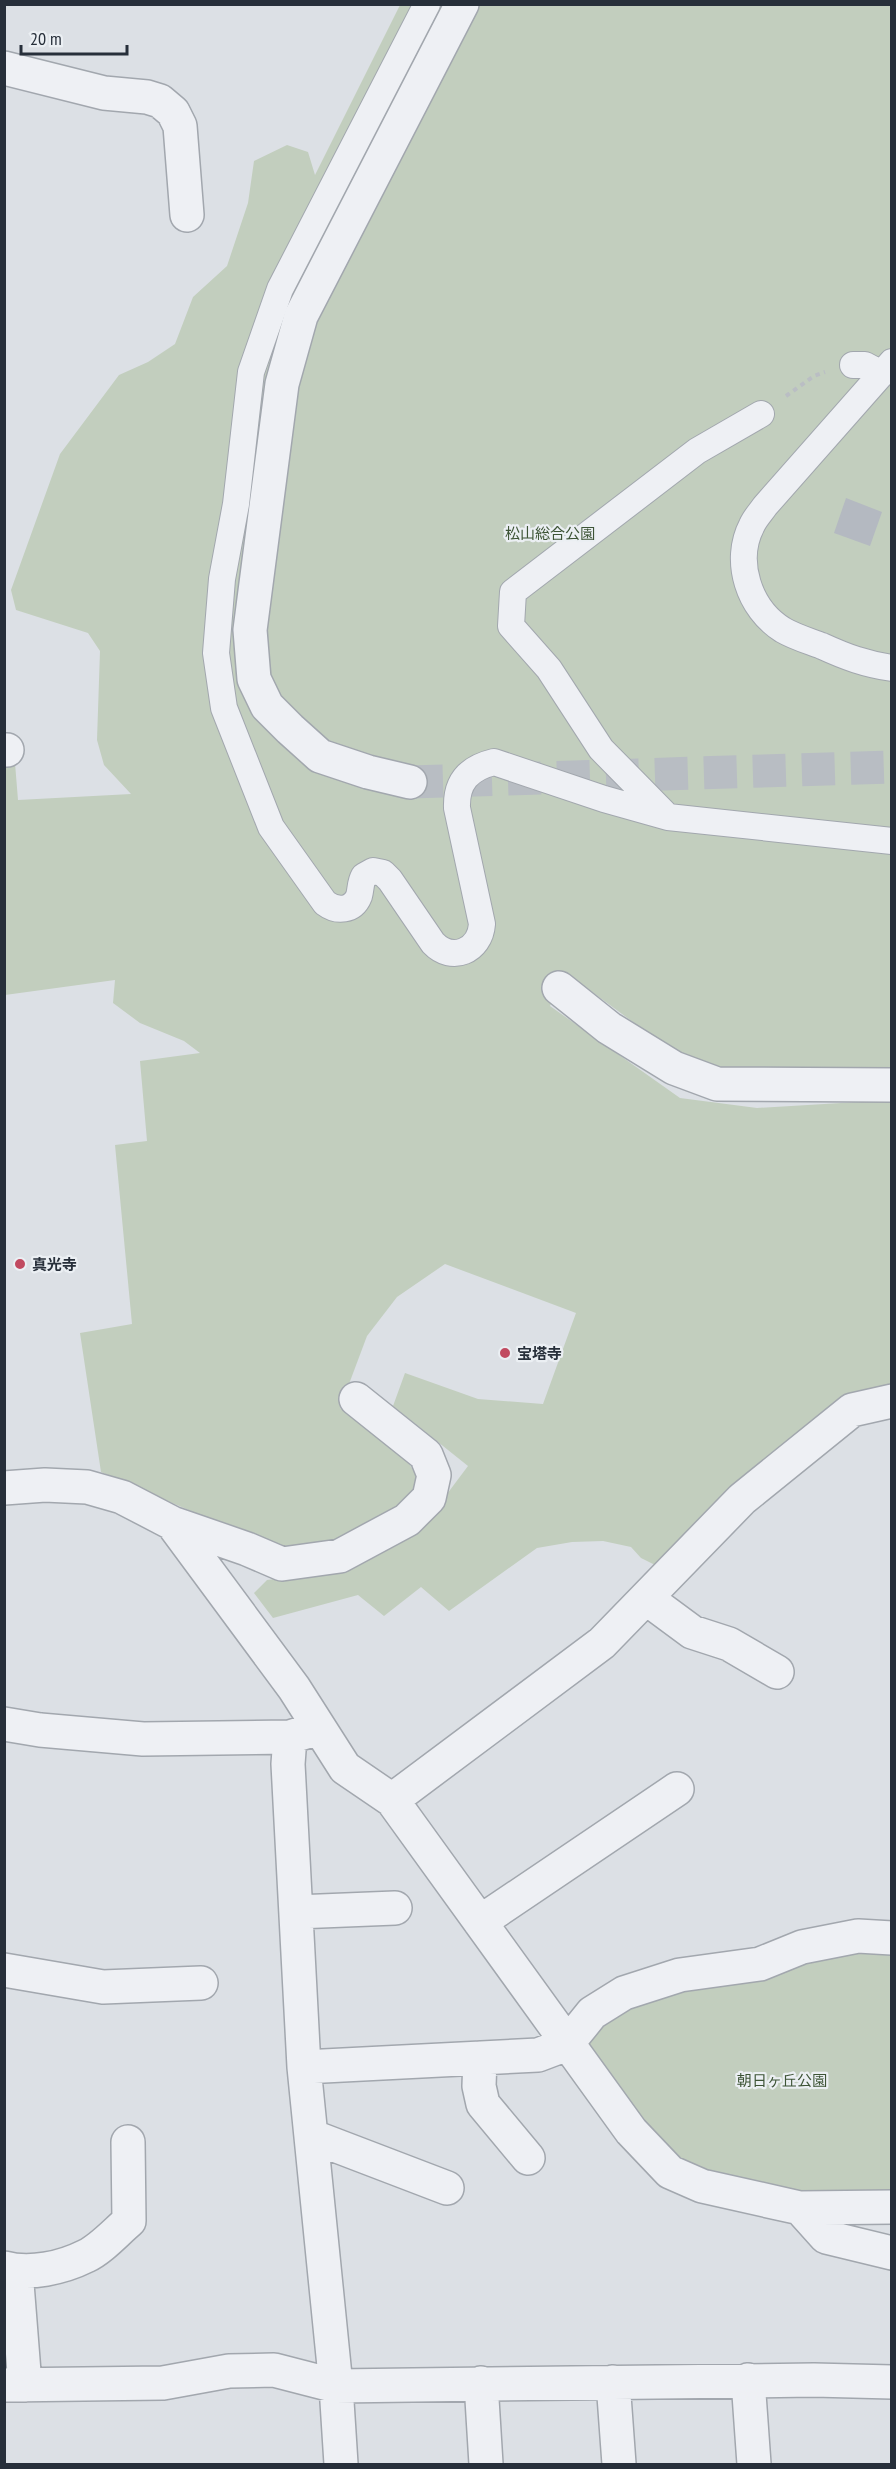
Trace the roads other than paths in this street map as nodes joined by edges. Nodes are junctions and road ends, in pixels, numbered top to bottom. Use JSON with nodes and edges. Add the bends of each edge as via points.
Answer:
{"nodes":[{"id":1,"x":427,"y":4,"type":"edge"},
{"id":2,"x":462,"y":4,"type":"edge"},
{"id":3,"x":4,"y":68,"type":"edge"},
{"id":4,"x":187,"y":215,"type":"dead end"},
{"id":5,"x":853,"y":365,"type":"road end"},
{"id":6,"x":887,"y":368,"type":"edge"},
{"id":7,"x":760,"y":414,"type":"road end"},
{"id":8,"x":891,"y":668,"type":"edge"},
{"id":9,"x":410,"y":782,"type":"tunnel mouth"},
{"id":10,"x":668,"y":817,"type":"junction"},
{"id":11,"x":891,"y":841,"type":"edge"},
{"id":12,"x":559,"y":988,"type":"dead end"},
{"id":13,"x":891,"y":1085,"type":"edge"},
{"id":14,"x":356,"y":1399,"type":"dead end"},
{"id":15,"x":891,"y":1401,"type":"edge"},
{"id":16,"x":4,"y":1488,"type":"edge"},
{"id":17,"x":172,"y":1523,"type":"junction"},
{"id":18,"x":646,"y":1598,"type":"junction"},
{"id":19,"x":777,"y":1672,"type":"dead end"},
{"id":20,"x":4,"y":1725,"type":"edge"},
{"id":21,"x":305,"y":1733,"type":"junction"},
{"id":22,"x":677,"y":1789,"type":"dead end"},
{"id":23,"x":392,"y":1800,"type":"junction"},
{"id":24,"x":395,"y":1908,"type":"dead end"},
{"id":25,"x":296,"y":1912,"type":"junction"},
{"id":26,"x":480,"y":1922,"type":"junction"},
{"id":27,"x":891,"y":1938,"type":"edge"},
{"id":28,"x":4,"y":1970,"type":"edge"},
{"id":29,"x":201,"y":1983,"type":"dead end"},
{"id":30,"x":567,"y":2044,"type":"junction"},
{"id":31,"x":480,"y":2058,"type":"junction"},
{"id":32,"x":304,"y":2067,"type":"junction"},
{"id":33,"x":311,"y":2136,"type":"junction"},
{"id":34,"x":128,"y":2142,"type":"dead end"},
{"id":35,"x":528,"y":2158,"type":"dead end"},
{"id":36,"x":447,"y":2188,"type":"dead end"},
{"id":37,"x":891,"y":2207,"type":"edge"},
{"id":38,"x":800,"y":2208,"type":"junction"},
{"id":39,"x":891,"y":2253,"type":"edge"},
{"id":40,"x":10,"y":2270,"type":"edge"},
{"id":41,"x":748,"y":2380,"type":"junction"},
{"id":42,"x":613,"y":2382,"type":"junction"},
{"id":43,"x":891,"y":2382,"type":"edge"},
{"id":44,"x":481,"y":2384,"type":"junction"},
{"id":45,"x":15,"y":2385,"type":"edge"},
{"id":46,"x":336,"y":2386,"type":"junction"},
{"id":47,"x":341,"y":2464,"type":"edge"},
{"id":48,"x":486,"y":2464,"type":"edge"},
{"id":49,"x":619,"y":2464,"type":"edge"},
{"id":50,"x":754,"y":2464,"type":"edge"}],
"edges":[{"from":1,"to":10,"type":"street","via":[[280,289],[251,372],[236,504],[222,579],[216,653],[224,708],[271,827],[325,903],[336,909],[349,907],[358,898],[364,876],[373,871],[383,873],[433,943],[447,953],[464,952],[478,941],[481,933],[457,808],[461,782],[475,768],[494,762]]},
{"from":2,"to":9,"type":"street","via":[[301,316],[282,384],[250,630],[254,680],[267,706],[290,729],[320,756]]},
{"from":3,"to":4,"type":"street","via":[[104,93],[160,101],[173,112],[180,126]]},
{"from":5,"to":6,"type":"street"},
{"from":6,"to":8,"type":"street","via":[[765,506],[752,525],[744,548],[744,572],[751,595],[765,615],[783,630],[862,664]]},
{"from":7,"to":10,"type":"street","via":[[697,452],[513,592],[511,626],[549,669],[601,749]]},
{"from":10,"to":11,"type":"street"},
{"from":12,"to":13,"type":"street","via":[[609,1028],[674,1068],[717,1084]]},
{"from":14,"to":17,"type":"street","via":[[426,1455],[434,1475],[429,1498],[407,1520],[340,1556],[282,1564]]},
{"from":15,"to":18,"type":"street","via":[[852,1410],[843,1417],[742,1499]]},
{"from":16,"to":17,"type":"street","via":[[87,1487],[122,1497]]},
{"from":17,"to":21,"type":"street","via":[[294,1688]]},
{"from":18,"to":19,"type":"street","via":[[692,1632],[729,1644]]},
{"from":18,"to":23,"type":"street","via":[[602,1643]]},
{"from":20,"to":21,"type":"street","via":[[143,1739]]},
{"from":21,"to":23,"type":"street","via":[[345,1768]]},
{"from":21,"to":25,"type":"street","via":[[288,1764]]},
{"from":22,"to":26,"type":"street"},
{"from":23,"to":26,"type":"street"},
{"from":24,"to":25,"type":"street"},
{"from":25,"to":32,"type":"street"},
{"from":26,"to":30,"type":"street"},
{"from":27,"to":30,"type":"street","via":[[858,1936],[802,1947],[760,1964],[680,1975],[624,1993],[592,2013]]},
{"from":28,"to":29,"type":"street","via":[[103,1986]]},
{"from":30,"to":31,"type":"street","via":[[538,2055]]},
{"from":30,"to":38,"type":"street","via":[[631,2131],[670,2172],[702,2186]]},
{"from":31,"to":32,"type":"street"},
{"from":31,"to":35,"type":"street","via":[[483,2103]]},
{"from":32,"to":33,"type":"street"},
{"from":33,"to":36,"type":"street"},
{"from":33,"to":46,"type":"street"},
{"from":34,"to":40,"type":"street","via":[[129,2221],[87,2256],[50,2269]]},
{"from":37,"to":38,"type":"street"},
{"from":38,"to":39,"type":"street","via":[[826,2237]]},
{"from":40,"to":45,"type":"street"},
{"from":41,"to":42,"type":"street"},
{"from":41,"to":43,"type":"street"},
{"from":41,"to":50,"type":"street"},
{"from":42,"to":44,"type":"street"},
{"from":42,"to":49,"type":"street"},
{"from":44,"to":46,"type":"street"},
{"from":44,"to":48,"type":"street"},
{"from":45,"to":46,"type":"street","via":[[163,2383],[229,2371],[274,2370]]},
{"from":46,"to":47,"type":"street"}]}
